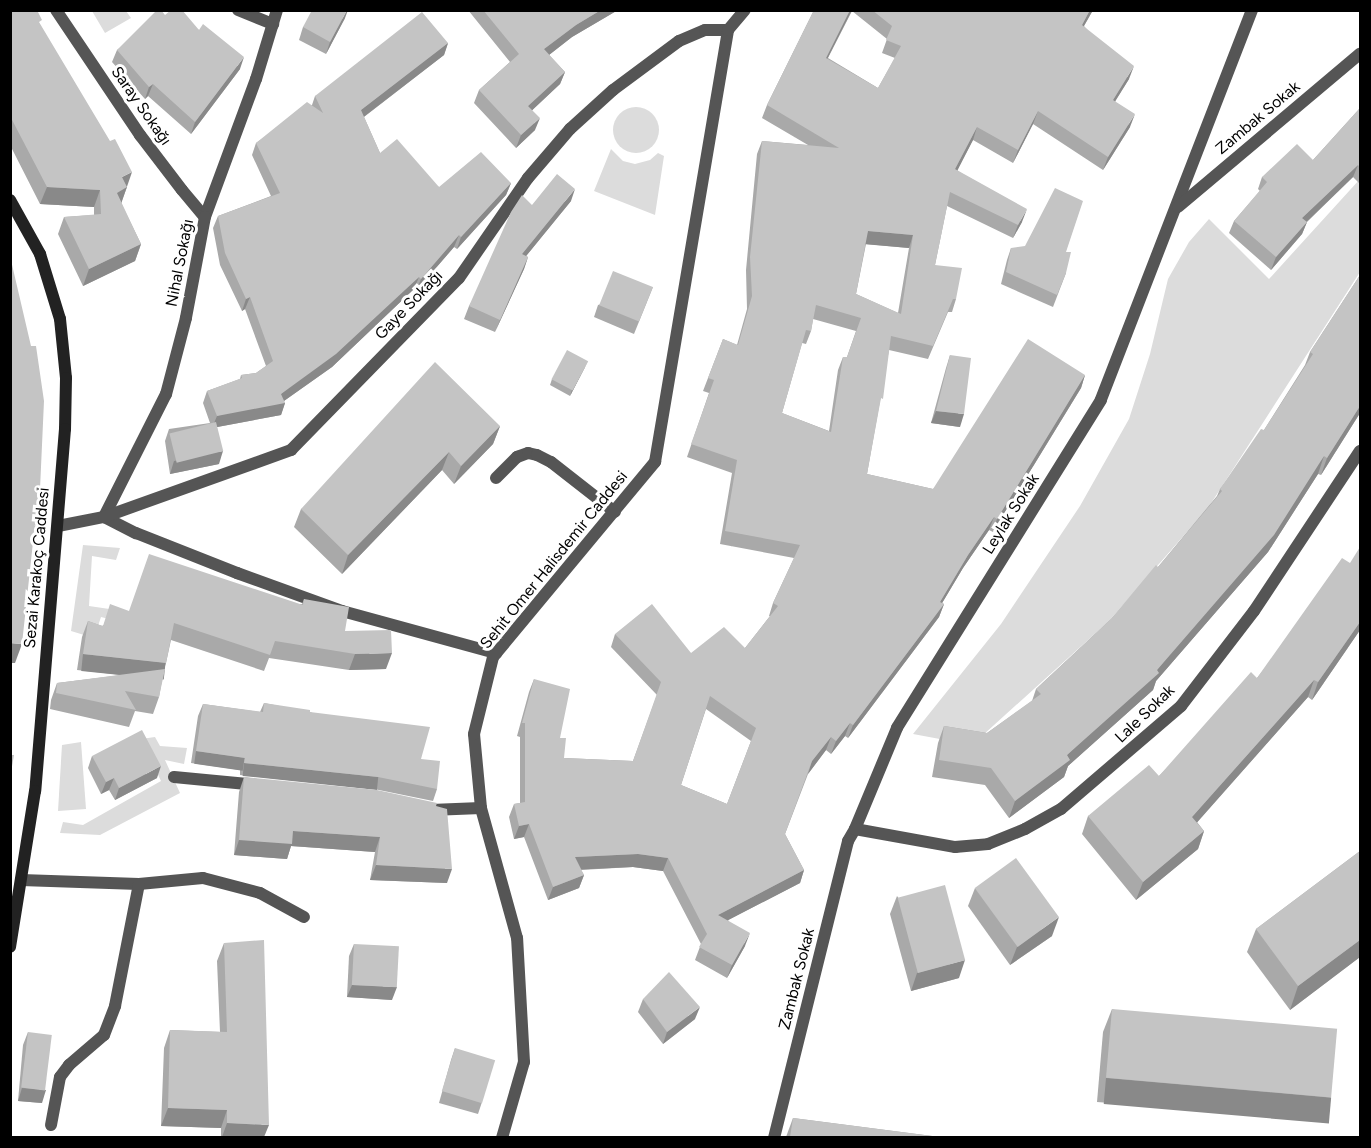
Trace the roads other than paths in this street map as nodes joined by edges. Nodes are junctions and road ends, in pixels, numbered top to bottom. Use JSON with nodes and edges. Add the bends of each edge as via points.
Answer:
{"nodes":[{"id":1,"x":56,"y":10,"type":"edge"},
{"id":2,"x":238,"y":10,"type":"edge"},
{"id":3,"x":277,"y":10,"type":"edge"},
{"id":4,"x":745,"y":10,"type":"edge"},
{"id":5,"x":1252,"y":10,"type":"edge"},
{"id":6,"x":273,"y":24,"type":"junction"},
{"id":7,"x":728,"y":30,"type":"junction"},
{"id":8,"x":1360,"y":54,"type":"edge"},
{"id":9,"x":10,"y":200,"type":"edge"},
{"id":10,"x":1177,"y":208,"type":"junction"},
{"id":11,"x":205,"y":217,"type":"junction"},
{"id":12,"x":1360,"y":452,"type":"edge"},
{"id":13,"x":496,"y":478,"type":"dead end"},
{"id":14,"x":615,"y":512,"type":"junction"},
{"id":15,"x":104,"y":517,"type":"junction"},
{"id":16,"x":58,"y":526,"type":"junction"},
{"id":17,"x":496,"y":653,"type":"junction"},
{"id":18,"x":174,"y":777,"type":"dead end"},
{"id":19,"x":268,"y":786,"type":"edge"},
{"id":20,"x":423,"y":808,"type":"edge"},
{"id":21,"x":481,"y":808,"type":"junction"},
{"id":22,"x":855,"y":829,"type":"junction"},
{"id":23,"x":21,"y":880,"type":"junction"},
{"id":24,"x":139,"y":884,"type":"junction"},
{"id":25,"x":304,"y":917,"type":"dead end"},
{"id":26,"x":10,"y":947,"type":"edge"},
{"id":27,"x":51,"y":1125,"type":"dead end"},
{"id":28,"x":502,"y":1137,"type":"edge"},
{"id":29,"x":774,"y":1137,"type":"edge"}],
"edges":[{"from":1,"to":11,"type":"street","name":"Saray Sokağı","via":[[140,135]]},
{"from":2,"to":6,"type":"street"},
{"from":3,"to":6,"type":"street","name":"Nihal Sokağı"},
{"from":4,"to":7,"type":"street"},
{"from":5,"to":10,"type":"street","name":"Leylak Sokak"},
{"from":6,"to":11,"type":"street","name":"Nihal Sokağı"},
{"from":7,"to":14,"type":"street","name":"Sehit Omer Halisdemir Caddesi","via":[[655,462]]},
{"from":7,"to":15,"type":"street","name":"Gaye Sokağı","via":[[705,30],[679,41],[613,90],[570,129],[528,178],[459,278],[291,450]]},
{"from":8,"to":10,"type":"street","name":"Zambak Sokak"},
{"from":9,"to":16,"type":"street","name":"Sezai Karakoç Caddesi","via":[[40,254],[60,319],[66,378]]},
{"from":10,"to":22,"type":"street","name":"Leylak Sokak","via":[[1101,400],[897,728]]},
{"from":11,"to":15,"type":"street","name":"Nihal Sokağı","via":[[186,318],[166,394]]},
{"from":12,"to":22,"type":"street","name":"Lale Sokak","via":[[1254,611],[1180,705],[1061,809],[988,844],[955,847]]},
{"from":13,"to":14,"type":"street","via":[[518,457],[537,454]]},
{"from":14,"to":17,"type":"street","name":"Sehit Omer Halisdemir Caddesi"},
{"from":15,"to":16,"type":"street","name":"Gaye Sokağı"},
{"from":15,"to":17,"type":"street","via":[[136,533],[342,611]]},
{"from":16,"to":23,"type":"street","name":"Sezai Karakoç Caddesi","via":[[35,791]]},
{"from":17,"to":21,"type":"street","name":"Sehit Omer Halisdemir Caddesi","via":[[474,734]]},
{"from":18,"to":19,"type":"street"},
{"from":20,"to":21,"type":"street"},
{"from":21,"to":28,"type":"street","name":"Sehit Omer Halisdemir Caddesi","via":[[517,949],[524,1062]]},
{"from":22,"to":29,"type":"street","name":"Zambak Sokak","via":[[848,841]]},
{"from":23,"to":24,"type":"street"},
{"from":23,"to":26,"type":"street","name":"Sezai Karakoç Caddesi"},
{"from":24,"to":25,"type":"street","via":[[203,878],[260,892]]},
{"from":24,"to":27,"type":"street","via":[[115,1006],[99,1040],[60,1077]]}]}
